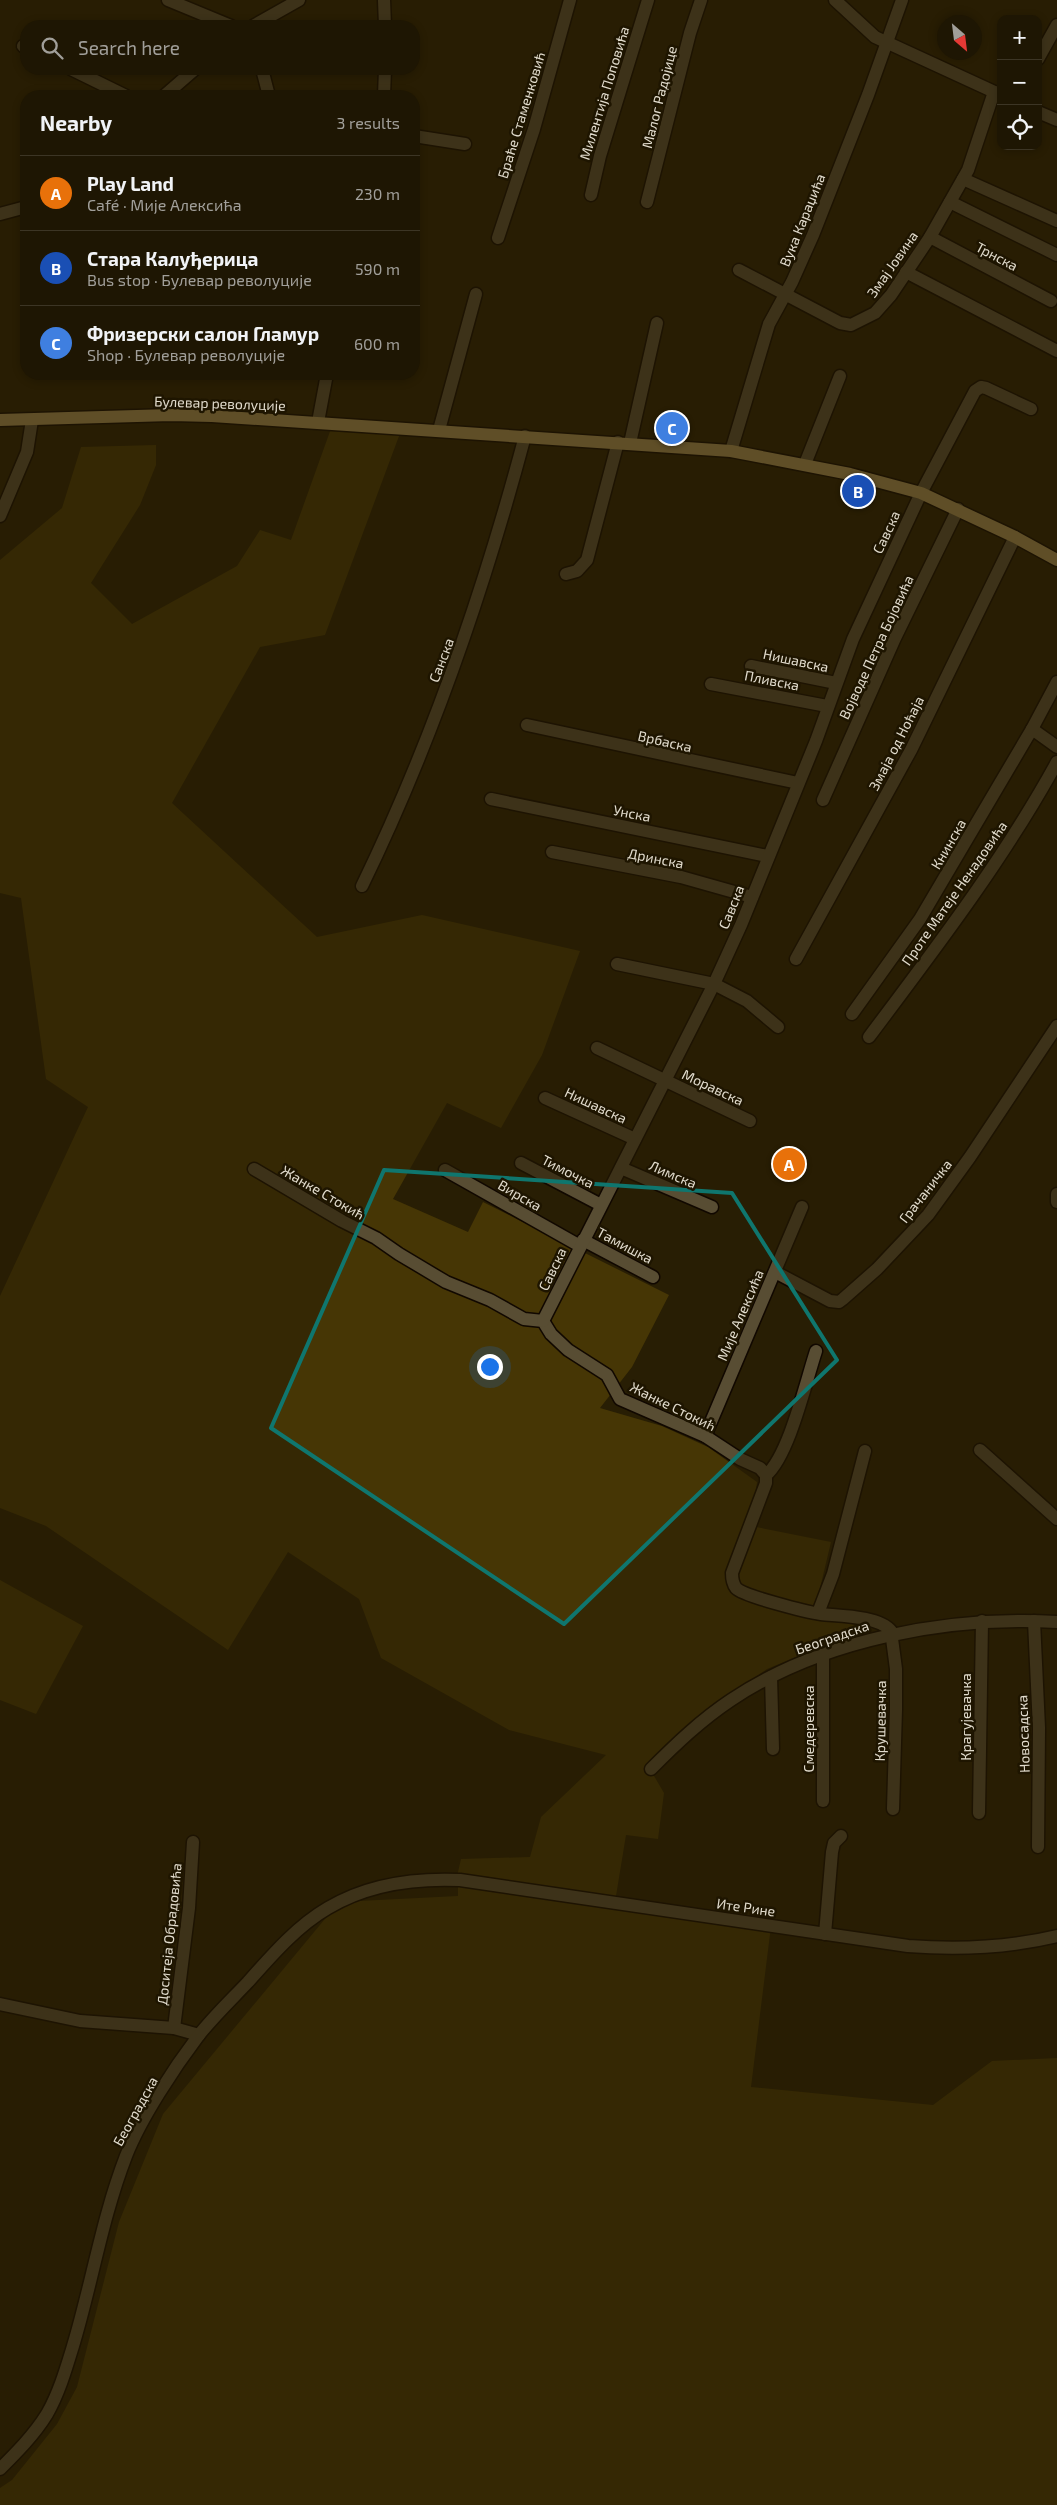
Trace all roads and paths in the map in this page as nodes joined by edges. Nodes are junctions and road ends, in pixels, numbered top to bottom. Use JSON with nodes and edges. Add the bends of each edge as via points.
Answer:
{"nodes":[{"id":1,"x":168,"y":0,"type":"edge"},
{"id":2,"x":299,"y":0,"type":"edge"},
{"id":3,"x":384,"y":0,"type":"edge"},
{"id":4,"x":570,"y":0,"type":"edge"},
{"id":5,"x":648,"y":0,"type":"edge"},
{"id":6,"x":701,"y":0,"type":"edge"},
{"id":7,"x":835,"y":0,"type":"edge"},
{"id":8,"x":902,"y":0,"type":"edge"},
{"id":9,"x":216,"y":20,"type":"edge"},
{"id":10,"x":264,"y":20,"type":"edge"},
{"id":11,"x":385,"y":20,"type":"edge"},
{"id":12,"x":1057,"y":25,"type":"edge"},
{"id":13,"x":887,"y":44,"type":"junction"},
{"id":14,"x":1042,"y":52,"type":"edge"},
{"id":15,"x":83,"y":75,"type":"edge"},
{"id":16,"x":189,"y":75,"type":"edge"},
{"id":17,"x":264,"y":75,"type":"edge"},
{"id":18,"x":385,"y":75,"type":"edge"},
{"id":19,"x":114,"y":90,"type":"edge"},
{"id":20,"x":175,"y":90,"type":"edge"},
{"id":21,"x":267,"y":90,"type":"edge"},
{"id":22,"x":384,"y":90,"type":"edge"},
{"id":23,"x":997,"y":94,"type":"edge"},
{"id":24,"x":997,"y":96,"type":"edge"},
{"id":25,"x":1042,"y":114,"type":"edge"},
{"id":26,"x":1057,"y":120,"type":"edge"},
{"id":27,"x":420,"y":137,"type":"edge"},
{"id":28,"x":465,"y":144,"type":"dead end"},
{"id":29,"x":963,"y":180,"type":"junction"},
{"id":30,"x":592,"y":195,"type":"dead end"},
{"id":31,"x":647,"y":202,"type":"dead end"},
{"id":32,"x":950,"y":202,"type":"junction"},
{"id":33,"x":20,"y":209,"type":"edge"},
{"id":34,"x":0,"y":214,"type":"edge"},
{"id":35,"x":1057,"y":221,"type":"edge"},
{"id":36,"x":930,"y":237,"type":"junction"},
{"id":37,"x":498,"y":238,"type":"dead end"},
{"id":38,"x":1057,"y":255,"type":"edge"},
{"id":39,"x":739,"y":270,"type":"dead end"},
{"id":40,"x":906,"y":272,"type":"junction"},
{"id":41,"x":476,"y":294,"type":"dead end"},
{"id":42,"x":785,"y":295,"type":"junction"},
{"id":43,"x":1051,"y":300,"type":"dead end"},
{"id":44,"x":657,"y":323,"type":"dead end"},
{"id":45,"x":1057,"y":351,"type":"edge"},
{"id":46,"x":840,"y":376,"type":"dead end"},
{"id":47,"x":326,"y":380,"type":"edge"},
{"id":48,"x":1031,"y":410,"type":"dead end"},
{"id":49,"x":0,"y":420,"type":"edge"},
{"id":50,"x":32,"y":420,"type":"junction"},
{"id":51,"x":318,"y":422,"type":"junction"},
{"id":52,"x":438,"y":430,"type":"junction"},
{"id":53,"x":525,"y":436,"type":"junction"},
{"id":54,"x":624,"y":443,"type":"junction"},
{"id":55,"x":731,"y":451,"type":"junction"},
{"id":56,"x":805,"y":464,"type":"junction"},
{"id":57,"x":921,"y":493,"type":"junction"},
{"id":58,"x":958,"y":509,"type":"junction"},
{"id":59,"x":0,"y":516,"type":"edge"},
{"id":60,"x":1015,"y":537,"type":"junction"},
{"id":61,"x":1057,"y":560,"type":"edge"},
{"id":62,"x":566,"y":574,"type":"dead end"},
{"id":63,"x":751,"y":666,"type":"dead end"},
{"id":64,"x":1057,"y":682,"type":"edge"},
{"id":65,"x":836,"y":683,"type":"junction"},
{"id":66,"x":711,"y":684,"type":"dead end"},
{"id":67,"x":827,"y":706,"type":"junction"},
{"id":68,"x":527,"y":725,"type":"dead end"},
{"id":69,"x":1032,"y":730,"type":"junction"},
{"id":70,"x":1057,"y":747,"type":"edge"},
{"id":71,"x":1057,"y":762,"type":"edge"},
{"id":72,"x":798,"y":783,"type":"junction"},
{"id":73,"x":491,"y":799,"type":"dead end"},
{"id":74,"x":822,"y":800,"type":"dead end"},
{"id":75,"x":552,"y":852,"type":"dead end"},
{"id":76,"x":767,"y":856,"type":"junction"},
{"id":77,"x":362,"y":886,"type":"dead end"},
{"id":78,"x":752,"y":897,"type":"junction"},
{"id":79,"x":796,"y":959,"type":"dead end"},
{"id":80,"x":617,"y":964,"type":"dead end"},
{"id":81,"x":714,"y":984,"type":"junction"},
{"id":82,"x":852,"y":1014,"type":"dead end"},
{"id":83,"x":1057,"y":1026,"type":"edge"},
{"id":84,"x":778,"y":1027,"type":"dead end"},
{"id":85,"x":869,"y":1038,"type":"dead end"},
{"id":86,"x":597,"y":1048,"type":"dead end"},
{"id":87,"x":664,"y":1081,"type":"junction"},
{"id":88,"x":546,"y":1098,"type":"dead end"},
{"id":89,"x":750,"y":1121,"type":"dead end"},
{"id":90,"x":634,"y":1139,"type":"junction"},
{"id":91,"x":522,"y":1163,"type":"dead end"},
{"id":92,"x":621,"y":1168,"type":"junction"},
{"id":93,"x":254,"y":1170,"type":"dead end"},
{"id":94,"x":445,"y":1170,"type":"dead end"},
{"id":95,"x":1057,"y":1194,"type":"edge"},
{"id":96,"x":1057,"y":1202,"type":"edge"},
{"id":97,"x":602,"y":1205,"type":"junction"},
{"id":98,"x":712,"y":1207,"type":"dead end"},
{"id":99,"x":802,"y":1207,"type":"dead end"},
{"id":100,"x":582,"y":1243,"type":"junction"},
{"id":101,"x":775,"y":1272,"type":"junction"},
{"id":102,"x":653,"y":1277,"type":"dead end"},
{"id":103,"x":543,"y":1321,"type":"junction"},
{"id":104,"x":816,"y":1351,"type":"dead end"},
{"id":105,"x":705,"y":1436,"type":"junction"},
{"id":106,"x":980,"y":1450,"type":"dead end"},
{"id":107,"x":865,"y":1451,"type":"dead end"},
{"id":108,"x":766,"y":1475,"type":"junction"},
{"id":109,"x":1057,"y":1520,"type":"edge"},
{"id":110,"x":818,"y":1613,"type":"junction"},
{"id":111,"x":982,"y":1621,"type":"junction"},
{"id":112,"x":1034,"y":1621,"type":"junction"},
{"id":113,"x":1057,"y":1622,"type":"edge"},
{"id":114,"x":892,"y":1634,"type":"junction"},
{"id":115,"x":823,"y":1656,"type":"junction"},
{"id":116,"x":771,"y":1677,"type":"junction"},
{"id":117,"x":773,"y":1749,"type":"dead end"},
{"id":118,"x":650,"y":1769,"type":"dead end"},
{"id":119,"x":823,"y":1801,"type":"dead end"},
{"id":120,"x":893,"y":1809,"type":"dead end"},
{"id":121,"x":979,"y":1813,"type":"dead end"},
{"id":122,"x":841,"y":1836,"type":"dead end"},
{"id":123,"x":193,"y":1842,"type":"dead end"},
{"id":124,"x":1038,"y":1847,"type":"dead end"},
{"id":125,"x":431,"y":1879,"type":"joint"},
{"id":126,"x":824,"y":1934,"type":"junction"},
{"id":127,"x":1057,"y":1936,"type":"edge"},
{"id":128,"x":0,"y":2004,"type":"edge"},
{"id":129,"x":174,"y":2028,"type":"junction"},
{"id":130,"x":199,"y":2035,"type":"junction"},
{"id":131,"x":0,"y":2469,"type":"edge"}],
"edges":[{"from":1,"to":9,"type":"street"},
{"from":2,"to":10,"type":"street"},
{"from":3,"to":11,"type":"street"},
{"from":4,"to":37,"type":"street","name":"Браће Стаменковић","via":[[548,82]]},
{"from":5,"to":30,"type":"street","name":"Милентија Поповића","via":[[600,156]]},
{"from":6,"to":31,"type":"street","name":"Малог Радојице"},
{"from":7,"to":13,"type":"street"},
{"from":8,"to":13,"type":"street","name":"Вука Караџића"},
{"from":12,"to":14,"type":"street"},
{"from":13,"to":23,"type":"street"},
{"from":13,"to":42,"type":"street","name":"Вука Караџића","via":[[813,235]]},
{"from":15,"to":19,"type":"street"},
{"from":16,"to":20,"type":"street"},
{"from":17,"to":21,"type":"street"},
{"from":18,"to":22,"type":"street"},
{"from":24,"to":29,"type":"street","name":"Змај Јовина"},
{"from":25,"to":26,"type":"street"},
{"from":27,"to":28,"type":"street"},
{"from":29,"to":32,"type":"street","name":"Змај Јовина"},
{"from":29,"to":35,"type":"street"},
{"from":32,"to":36,"type":"street","name":"Змај Јовина"},
{"from":32,"to":38,"type":"street"},
{"from":33,"to":34,"type":"street"},
{"from":36,"to":40,"type":"street","name":"Змај Јовина"},
{"from":36,"to":43,"type":"street","name":"Трнска"},
{"from":39,"to":42,"type":"street","name":"Змај Јовина"},
{"from":40,"to":42,"type":"street","name":"Змај Јовина","via":[[876,313],[851,325],[840,323]]},
{"from":40,"to":45,"type":"street"},
{"from":41,"to":52,"type":"street"},
{"from":42,"to":55,"type":"street","name":"Вука Караџића","via":[[770,324]]},
{"from":44,"to":54,"type":"street"},
{"from":46,"to":56,"type":"street"},
{"from":47,"to":51,"type":"street"},
{"from":48,"to":57,"type":"street","via":[[986,388],[976,390]]},
{"from":49,"to":50,"type":"main road","name":"Булевар револуције"},
{"from":50,"to":51,"type":"main road","name":"Булевар револуције","via":[[171,415]]},
{"from":50,"to":59,"type":"street","via":[[28,452]]},
{"from":51,"to":52,"type":"main road","name":"Булевар револуције"},
{"from":52,"to":53,"type":"main road","name":"Булевар револуције"},
{"from":53,"to":54,"type":"main road","name":"Булевар револуције"},
{"from":53,"to":77,"type":"street","name":"Санска","via":[[455,665],[405,794]]},
{"from":54,"to":55,"type":"main road","name":"Булевар револуције"},
{"from":54,"to":62,"type":"street","via":[[587,560],[577,571]]},
{"from":55,"to":56,"type":"main road","name":"Булевар револуције"},
{"from":56,"to":57,"type":"main road","name":"Булевар револуције"},
{"from":57,"to":58,"type":"main road","name":"Булевар револуције"},
{"from":57,"to":65,"type":"street","name":"Савска","via":[[853,638]]},
{"from":58,"to":60,"type":"main road","name":"Булевар револуције"},
{"from":58,"to":74,"type":"street","name":"Војводе Петра Бојовића"},
{"from":60,"to":61,"type":"main road","name":"Булевар револуције"},
{"from":60,"to":79,"type":"street","name":"Змаја од Ноћаја","via":[[911,750]]},
{"from":63,"to":65,"type":"street","name":"Нишавска"},
{"from":64,"to":69,"type":"street","name":"Книнска"},
{"from":65,"to":67,"type":"street","name":"Савска"},
{"from":66,"to":67,"type":"street","name":"Пливска"},
{"from":67,"to":72,"type":"street","name":"Савска"},
{"from":68,"to":72,"type":"street","name":"Врбаска"},
{"from":69,"to":70,"type":"street"},
{"from":69,"to":82,"type":"street","name":"Книнска","via":[[920,919]]},
{"from":71,"to":85,"type":"street","name":"Проте Матеје Ненадовића","via":[[971,897]]},
{"from":72,"to":76,"type":"street","name":"Савска"},
{"from":73,"to":76,"type":"street","name":"Унска"},
{"from":75,"to":78,"type":"street","name":"Дринска","via":[[681,877]]},
{"from":76,"to":78,"type":"street","name":"Савска"},
{"from":78,"to":81,"type":"street","name":"Савска"},
{"from":80,"to":81,"type":"street"},
{"from":81,"to":84,"type":"street","via":[[746,1001]]},
{"from":81,"to":87,"type":"street","name":"Савска"},
{"from":83,"to":101,"type":"street","name":"Грачаничка","via":[[928,1215],[843,1299],[830,1301]]},
{"from":86,"to":87,"type":"street","name":"Моравска"},
{"from":87,"to":89,"type":"street","name":"Моравска"},
{"from":87,"to":90,"type":"street","name":"Савска"},
{"from":88,"to":90,"type":"street","name":"Нишавска"},
{"from":90,"to":92,"type":"street","name":"Савска"},
{"from":91,"to":97,"type":"street","name":"Тимочка"},
{"from":92,"to":97,"type":"street","name":"Савска"},
{"from":92,"to":98,"type":"street","name":"Лимска"},
{"from":93,"to":103,"type":"street","name":"Жанке Стокић","via":[[342,1222],[376,1238],[446,1282],[490,1300],[518,1316]]},
{"from":94,"to":100,"type":"street","name":"Вирска"},
{"from":95,"to":96,"type":"street"},
{"from":97,"to":100,"type":"street","name":"Савска"},
{"from":99,"to":101,"type":"street","name":"Мије Алексића"},
{"from":100,"to":102,"type":"street","name":"Тамишка"},
{"from":100,"to":103,"type":"street","name":"Савска"},
{"from":101,"to":105,"type":"street","name":"Мије Алексића"},
{"from":103,"to":105,"type":"street","name":"Жанке Стокић","via":[[568,1350],[607,1375],[620,1399]]},
{"from":104,"to":108,"type":"street","via":[[791,1429],[773,1469]]},
{"from":105,"to":108,"type":"street","name":"Жанке Стокић","via":[[760,1468]]},
{"from":106,"to":109,"type":"street"},
{"from":107,"to":110,"type":"street","via":[[833,1574]]},
{"from":108,"to":110,"type":"street","via":[[766,1483],[732,1573],[733,1583],[744,1594]]},
{"from":110,"to":114,"type":"street","via":[[874,1622],[887,1627]]},
{"from":111,"to":112,"type":"street","name":"Београдска"},
{"from":111,"to":114,"type":"street","name":"Београдска"},
{"from":111,"to":121,"type":"street","name":"Крагујевачка"},
{"from":112,"to":113,"type":"street","name":"Београдска"},
{"from":112,"to":124,"type":"street","name":"Новосадска","via":[[1039,1728]]},
{"from":114,"to":115,"type":"street","name":"Београдска"},
{"from":114,"to":120,"type":"street","name":"Крушевачка","via":[[896,1709]]},
{"from":115,"to":116,"type":"street","name":"Београдска"},
{"from":115,"to":119,"type":"street","name":"Смедеревска"},
{"from":116,"to":117,"type":"street"},
{"from":116,"to":118,"type":"street","name":"Београдска","via":[[704,1720]]},
{"from":122,"to":126,"type":"street","via":[[834,1843],[832,1852]]},
{"from":123,"to":129,"type":"street","name":"Доситеја Обрадовића","via":[[189,1908]]},
{"from":125,"to":126,"type":"street","name":"Ите Рине","via":[[602,1899]]},
{"from":125,"to":130,"type":"street","name":"Београдска","via":[[369,1890],[311,1919],[266,1962]]},
{"from":126,"to":127,"type":"street","name":"Ите Рине","via":[[908,1946],[961,1949],[1007,1946]]},
{"from":128,"to":129,"type":"street","via":[[80,2021]]},
{"from":129,"to":130,"type":"street"},
{"from":130,"to":131,"type":"street","name":"Београдска","via":[[158,2096],[127,2155],[102,2226],[84,2308],[56,2397],[32,2436]]}]}
